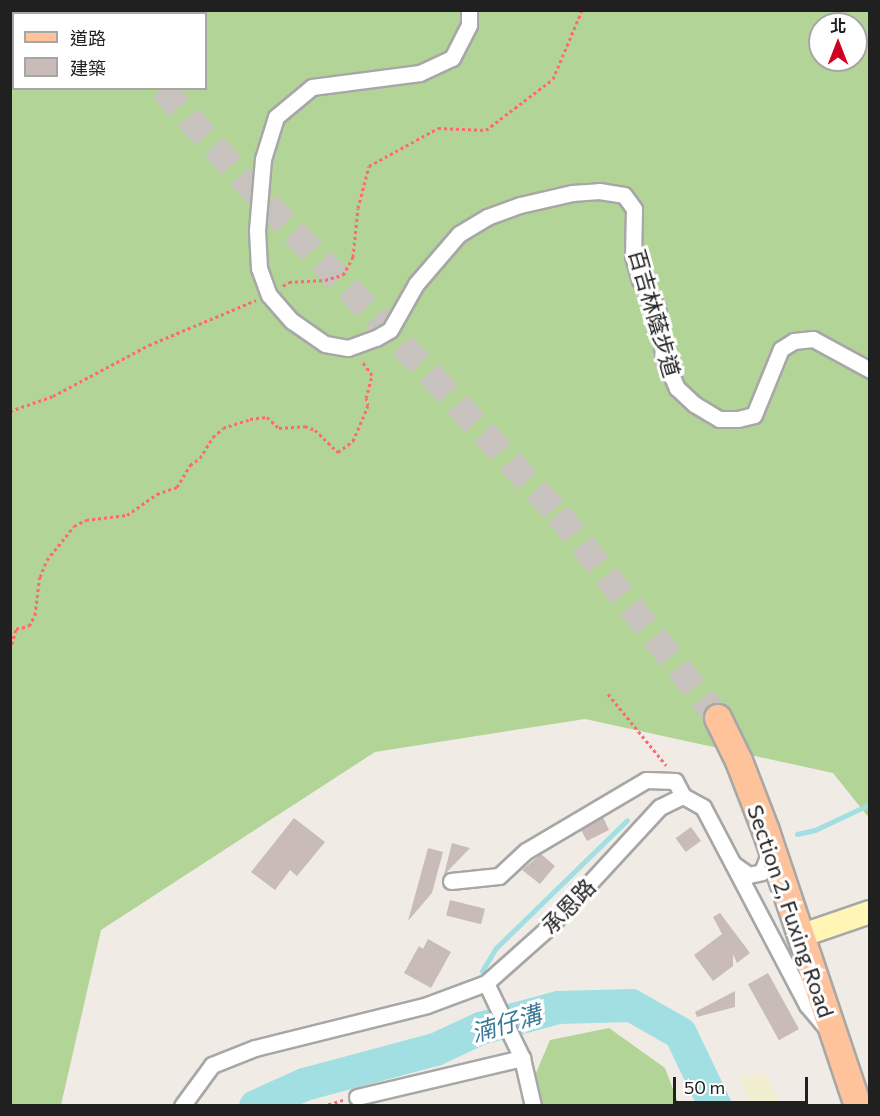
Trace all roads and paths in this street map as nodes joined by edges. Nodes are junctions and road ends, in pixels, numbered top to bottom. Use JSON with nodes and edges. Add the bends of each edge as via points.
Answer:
{"nodes":[{"id":1,"x":469,"y":10,"type":"edge"},
{"id":2,"x":582,"y":10,"type":"edge"},
{"id":3,"x":268,"y":295,"type":"junction"},
{"id":4,"x":348,"y":348,"type":"junction"},
{"id":5,"x":870,"y":370,"type":"edge"},
{"id":6,"x":10,"y":411,"type":"edge"},
{"id":7,"x":10,"y":650,"type":"edge"},
{"id":8,"x":608,"y":694,"type":"dead end"},
{"id":9,"x":718,"y":718,"type":"tunnel mouth"},
{"id":10,"x":675,"y":781,"type":"junction"},
{"id":11,"x":684,"y":796,"type":"junction"},
{"id":12,"x":766,"y":831,"type":"junction"},
{"id":13,"x":732,"y":864,"type":"junction"},
{"id":14,"x":451,"y":881,"type":"dead end"},
{"id":15,"x":870,"y":912,"type":"edge"},
{"id":16,"x":800,"y":936,"type":"junction"},
{"id":17,"x":775,"y":943,"type":"junction"},
{"id":18,"x":486,"y":983,"type":"junction"},
{"id":19,"x":834,"y":1039,"type":"junction"},
{"id":20,"x":522,"y":1058,"type":"junction"},
{"id":21,"x":357,"y":1097,"type":"dead end"},
{"id":22,"x":182,"y":1106,"type":"edge"},
{"id":23,"x":533,"y":1106,"type":"edge"},
{"id":24,"x":858,"y":1106,"type":"edge"}],
"edges":[{"from":1,"to":3,"type":"street","via":[[469,25],[452,57],[420,73],[312,87],[276,117],[262,159],[256,230],[259,268]]},
{"from":2,"to":3,"type":"path","via":[[553,79],[486,130],[438,128],[369,166],[358,208],[353,257],[343,275],[290,282]]},
{"from":3,"to":4,"type":"street","via":[[292,321],[325,344]]},
{"from":3,"to":6,"type":"path","via":[[149,345],[53,396]]},
{"from":4,"to":5,"type":"street","name":"百吉林蔭步道","via":[[390,330],[416,284],[459,234],[487,217],[520,205],[599,191],[624,195],[634,209],[633,256],[640,280],[657,307],[663,354],[677,388],[694,404],[719,419],[754,415],[781,349],[794,341],[813,339]]},
{"from":4,"to":7,"type":"path","via":[[368,365],[372,375],[366,398],[368,406],[353,441],[338,452],[315,430],[305,426],[279,428],[267,417],[223,428],[190,465],[177,487],[157,494],[127,515],[86,520],[74,526],[47,560],[40,577],[35,615],[29,626],[16,629]]},
{"from":8,"to":10,"type":"path"},
{"from":9,"to":12,"type":"main road","name":"Section 2, Fuxing Road"},
{"from":10,"to":11,"type":"street"},
{"from":10,"to":14,"type":"street","via":[[646,780],[526,851],[499,876]]},
{"from":11,"to":13,"type":"street","via":[[702,807]]},
{"from":11,"to":18,"type":"street","name":"承恩路","via":[[660,807],[550,926]]},
{"from":12,"to":13,"type":"street","via":[[767,859],[762,872],[749,875]]},
{"from":12,"to":16,"type":"main road","name":"Section 2, Fuxing Road"},
{"from":13,"to":17,"type":"street"},
{"from":15,"to":16,"type":"street"},
{"from":16,"to":17,"type":"street"},
{"from":16,"to":19,"type":"main road","name":"Section 2, Fuxing Road"},
{"from":17,"to":19,"type":"street","via":[[807,1005]]},
{"from":18,"to":20,"type":"street"},
{"from":18,"to":22,"type":"street","name":"承恩路","via":[[427,1005],[255,1048],[212,1065]]},
{"from":19,"to":24,"type":"main road","name":"Section 2, Fuxing Road"},
{"from":20,"to":21,"type":"street"},
{"from":20,"to":23,"type":"street"}]}
